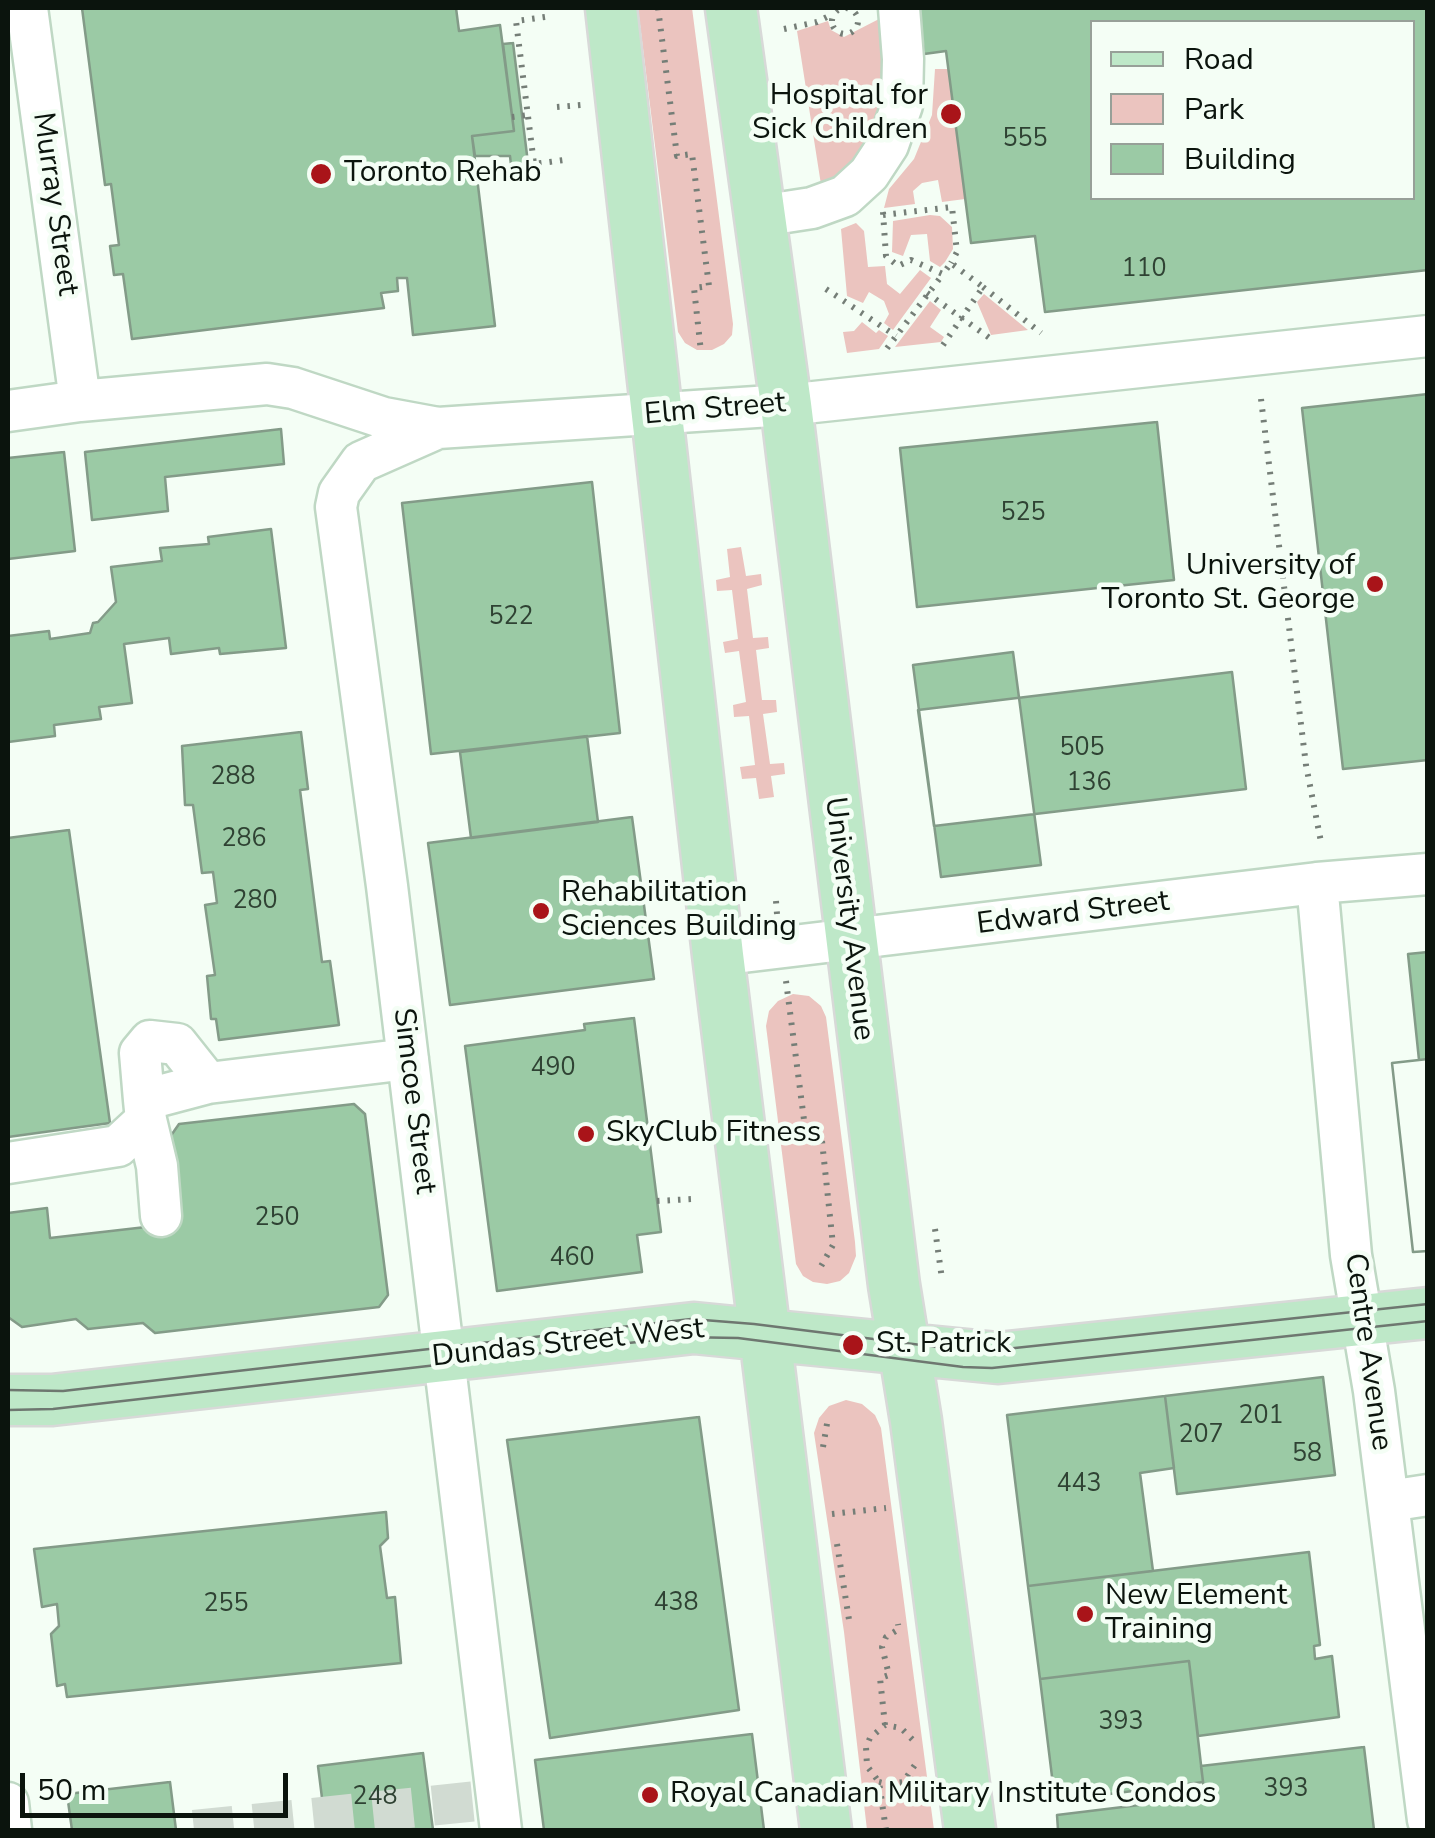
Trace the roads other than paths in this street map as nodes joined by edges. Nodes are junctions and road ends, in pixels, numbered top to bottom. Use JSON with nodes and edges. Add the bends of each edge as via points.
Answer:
{"nodes":[{"id":1,"x":27,"y":8,"type":"edge"},
{"id":2,"x":611,"y":8,"type":"edge"},
{"id":3,"x":731,"y":8,"type":"edge"},
{"id":4,"x":899,"y":8,"type":"edge"},
{"id":5,"x":760,"y":216,"type":"junction"},
{"id":6,"x":1428,"y":336,"type":"edge"},
{"id":7,"x":80,"y":401,"type":"junction"},
{"id":8,"x":786,"y":404,"type":"junction"},
{"id":9,"x":8,"y":411,"type":"edge"},
{"id":10,"x":657,"y":416,"type":"junction"},
{"id":11,"x":438,"y":428,"type":"junction"},
{"id":12,"x":1428,"y":874,"type":"edge"},
{"id":13,"x":1318,"y":883,"type":"junction"},
{"id":14,"x":849,"y":940,"type":"junction"},
{"id":15,"x":718,"y":955,"type":"junction"},
{"id":16,"x":408,"y":1059,"type":"junction"},
{"id":17,"x":208,"y":1083,"type":"junction"},
{"id":18,"x":145,"y":1110,"type":"junction"},
{"id":19,"x":8,"y":1163,"type":"edge"},
{"id":20,"x":161,"y":1216,"type":"dead end"},
{"id":21,"x":1428,"y":1312,"type":"edge"},
{"id":22,"x":1362,"y":1320,"type":"junction"},
{"id":23,"x":766,"y":1334,"type":"junction"},
{"id":24,"x":906,"y":1351,"type":"junction"},
{"id":25,"x":444,"y":1356,"type":"junction"},
{"id":26,"x":8,"y":1400,"type":"edge"},
{"id":27,"x":1408,"y":1498,"type":"edge"},
{"id":28,"x":8,"y":1803,"type":"edge"},
{"id":29,"x":1428,"y":1820,"type":"edge"},
{"id":30,"x":11,"y":1830,"type":"edge"},
{"id":31,"x":501,"y":1830,"type":"edge"},
{"id":32,"x":826,"y":1830,"type":"edge"},
{"id":33,"x":970,"y":1830,"type":"edge"}],
"edges":[{"from":1,"to":7,"type":"street","name":"Murray Street"},
{"from":2,"to":10,"type":"main road"},
{"from":3,"to":5,"type":"main road","name":"University Avenue"},
{"from":4,"to":5,"type":"street","via":[[902,105],[869,174],[845,196]]},
{"from":5,"to":8,"type":"main road","name":"University Avenue"},
{"from":6,"to":8,"type":"street","name":"Elm Street"},
{"from":7,"to":9,"type":"street","name":"Elm Street"},
{"from":7,"to":11,"type":"street","name":"Elm Street","via":[[268,384]]},
{"from":8,"to":10,"type":"street","name":"Elm Street"},
{"from":8,"to":14,"type":"main road","name":"University Avenue"},
{"from":10,"to":11,"type":"street","name":"Elm Street"},
{"from":10,"to":15,"type":"main road"},
{"from":11,"to":16,"type":"street","name":"Simcoe Street","via":[[361,462],[336,507]]},
{"from":12,"to":13,"type":"street","name":"Edward Street"},
{"from":13,"to":14,"type":"street","name":"Edward Street"},
{"from":13,"to":22,"type":"street","name":"Centre Avenue"},
{"from":14,"to":15,"type":"street","name":"Edward Street"},
{"from":14,"to":24,"type":"main road","name":"University Avenue"},
{"from":15,"to":23,"type":"main road"},
{"from":16,"to":17,"type":"street"},
{"from":16,"to":25,"type":"street","name":"Simcoe Street"},
{"from":17,"to":18,"type":"street"},
{"from":17,"to":18,"type":"street","via":[[177,1044],[150,1041],[140,1053]]},
{"from":18,"to":19,"type":"street","via":[[118,1146]]},
{"from":18,"to":20,"type":"street"},
{"from":21,"to":22,"type":"main road","name":"Dundas Street West"},
{"from":22,"to":24,"type":"main road","name":"Dundas Street West","via":[[998,1358]]},
{"from":22,"to":27,"type":"street","name":"Centre Avenue"},
{"from":23,"to":24,"type":"main road","name":"Dundas Street West"},
{"from":23,"to":25,"type":"main road","name":"Dundas Street West","via":[[694,1328]]},
{"from":23,"to":32,"type":"main road"},
{"from":24,"to":33,"type":"main road","name":"University Avenue"},
{"from":25,"to":26,"type":"main road","name":"Dundas Street West"},
{"from":25,"to":31,"type":"street","name":"Simcoe Street"},
{"from":27,"to":29,"type":"street","name":"Centre Avenue"},
{"from":28,"to":30,"type":"street"}]}
